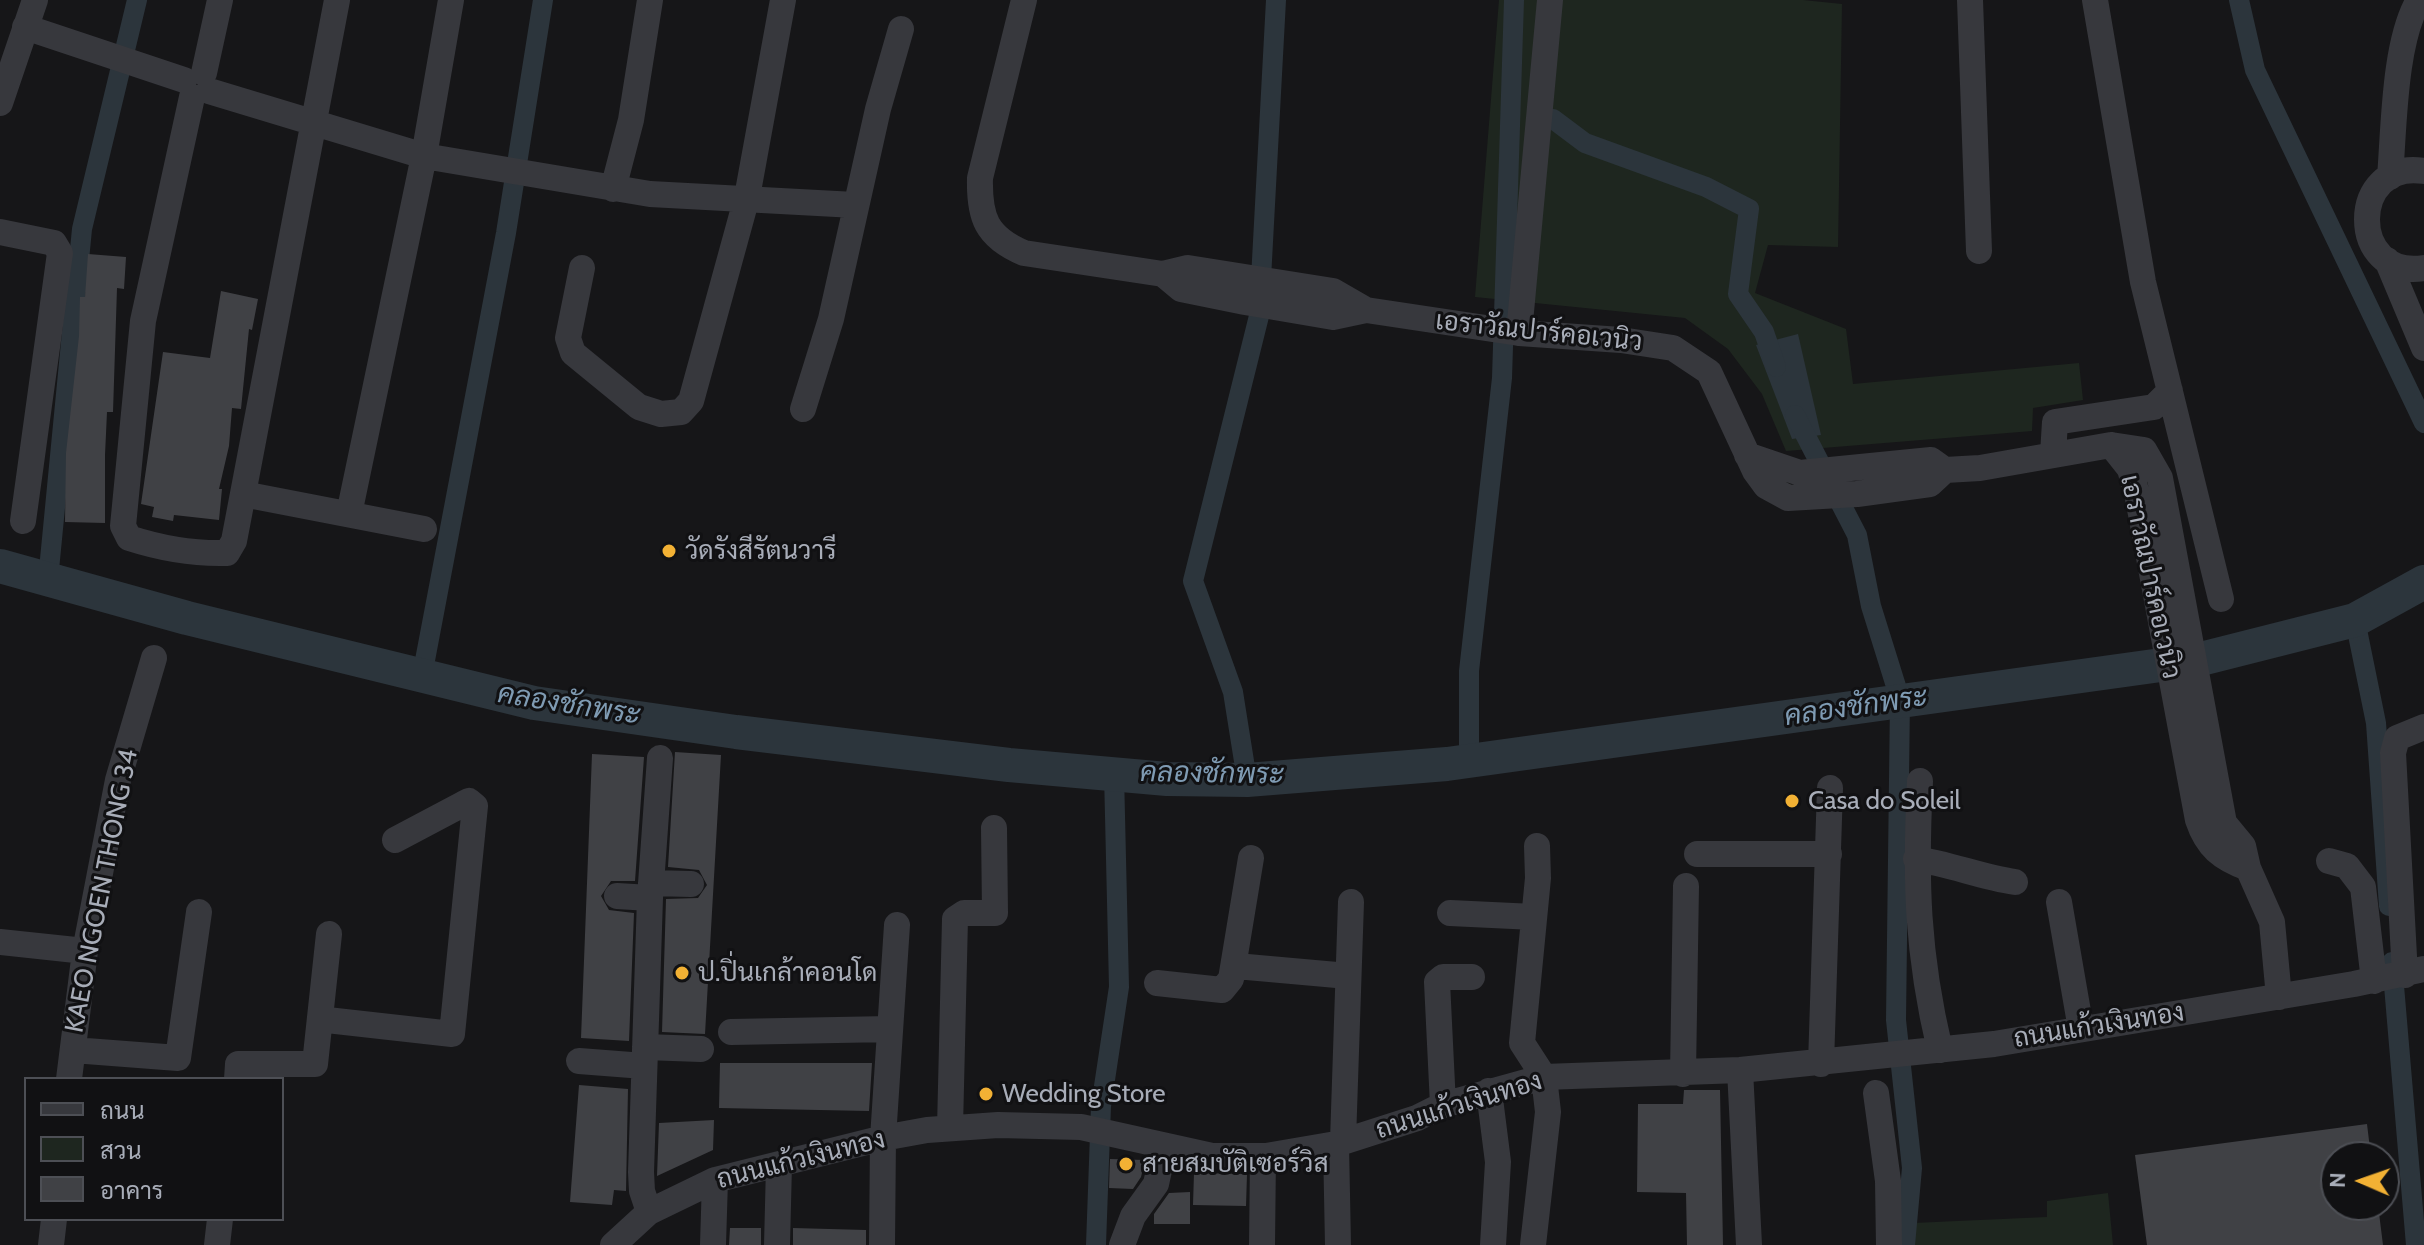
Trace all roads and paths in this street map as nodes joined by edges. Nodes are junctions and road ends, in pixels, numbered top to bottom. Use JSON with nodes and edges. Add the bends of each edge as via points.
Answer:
{"nodes":[{"id":1,"x":35,"y":0,"type":"edge"},
{"id":2,"x":220,"y":0,"type":"edge"},
{"id":3,"x":337,"y":0,"type":"edge"},
{"id":4,"x":451,"y":0,"type":"edge"},
{"id":5,"x":650,"y":0,"type":"edge"},
{"id":6,"x":783,"y":0,"type":"edge"},
{"id":7,"x":1024,"y":0,"type":"edge"},
{"id":8,"x":1550,"y":0,"type":"edge"},
{"id":9,"x":1970,"y":0,"type":"edge"},
{"id":10,"x":2095,"y":0,"type":"edge"},
{"id":11,"x":2419,"y":0,"type":"edge"},
{"id":12,"x":25,"y":27,"type":"junction"},
{"id":13,"x":901,"y":29,"type":"dead end"},
{"id":14,"x":197,"y":85,"type":"junction"},
{"id":15,"x":0,"y":103,"type":"edge"},
{"id":16,"x":313,"y":120,"type":"junction"},
{"id":17,"x":424,"y":156,"type":"junction"},
{"id":18,"x":2424,"y":171,"type":"edge"},
{"id":19,"x":2390,"y":177,"type":"junction"},
{"id":20,"x":613,"y":189,"type":"junction"},
{"id":21,"x":747,"y":197,"type":"junction"},
{"id":22,"x":855,"y":205,"type":"junction"},
{"id":23,"x":0,"y":232,"type":"edge"},
{"id":24,"x":1979,"y":251,"type":"dead end"},
{"id":25,"x":2387,"y":260,"type":"junction"},
{"id":26,"x":582,"y":268,"type":"dead end"},
{"id":27,"x":2424,"y":268,"type":"edge"},
{"id":28,"x":1177,"y":277,"type":"junction"},
{"id":29,"x":1366,"y":310,"type":"junction"},
{"id":30,"x":1518,"y":333,"type":"junction"},
{"id":31,"x":2424,"y":348,"type":"edge"},
{"id":32,"x":2170,"y":391,"type":"junction"},
{"id":33,"x":803,"y":409,"type":"dead end"},
{"id":34,"x":2053,"y":454,"type":"junction"},
{"id":35,"x":243,"y":494,"type":"junction"},
{"id":36,"x":349,"y":514,"type":"junction"},
{"id":37,"x":23,"y":521,"type":"dead end"},
{"id":38,"x":424,"y":529,"type":"dead end"},
{"id":39,"x":2221,"y":599,"type":"dead end"},
{"id":40,"x":154,"y":658,"type":"dead end"},
{"id":41,"x":2424,"y":727,"type":"edge"},
{"id":42,"x":660,"y":758,"type":"dead end"},
{"id":43,"x":1920,"y":781,"type":"dead end"},
{"id":44,"x":1830,"y":788,"type":"dead end"},
{"id":45,"x":994,"y":828,"type":"dead end"},
{"id":46,"x":395,"y":840,"type":"dead end"},
{"id":47,"x":1537,"y":846,"type":"dead end"},
{"id":48,"x":1697,"y":854,"type":"dead end"},
{"id":49,"x":1829,"y":854,"type":"junction"},
{"id":50,"x":1251,"y":858,"type":"dead end"},
{"id":51,"x":1916,"y":859,"type":"junction"},
{"id":52,"x":2329,"y":861,"type":"dead end"},
{"id":53,"x":2015,"y":882,"type":"dead end"},
{"id":54,"x":691,"y":884,"type":"dead end"},
{"id":55,"x":1686,"y":886,"type":"dead end"},
{"id":56,"x":650,"y":890,"type":"junction"},
{"id":57,"x":617,"y":896,"type":"dead end"},
{"id":58,"x":1351,"y":902,"type":"dead end"},
{"id":59,"x":2059,"y":902,"type":"dead end"},
{"id":60,"x":199,"y":912,"type":"dead end"},
{"id":61,"x":1450,"y":913,"type":"dead end"},
{"id":62,"x":1534,"y":917,"type":"junction"},
{"id":63,"x":897,"y":925,"type":"dead end"},
{"id":64,"x":329,"y":934,"type":"dead end"},
{"id":65,"x":0,"y":942,"type":"edge"},
{"id":66,"x":85,"y":951,"type":"junction"},
{"id":67,"x":1236,"y":966,"type":"junction"},
{"id":68,"x":2415,"y":972,"type":"edge"},
{"id":69,"x":1348,"y":976,"type":"junction"},
{"id":70,"x":1472,"y":977,"type":"dead end"},
{"id":71,"x":2374,"y":981,"type":"junction"},
{"id":72,"x":1157,"y":983,"type":"dead end"},
{"id":73,"x":2279,"y":997,"type":"junction"},
{"id":74,"x":322,"y":1023,"type":"junction"},
{"id":75,"x":890,"y":1029,"type":"junction"},
{"id":76,"x":2081,"y":1029,"type":"junction"},
{"id":77,"x":731,"y":1032,"type":"dead end"},
{"id":78,"x":701,"y":1049,"type":"dead end"},
{"id":79,"x":73,"y":1050,"type":"junction"},
{"id":80,"x":1932,"y":1051,"type":"junction"},
{"id":81,"x":644,"y":1056,"type":"junction"},
{"id":82,"x":579,"y":1061,"type":"dead end"},
{"id":83,"x":1821,"y":1064,"type":"junction"},
{"id":84,"x":1740,"y":1070,"type":"junction"},
{"id":85,"x":1683,"y":1074,"type":"junction"},
{"id":86,"x":69,"y":1077,"type":"edge"},
{"id":87,"x":237,"y":1077,"type":"edge"},
{"id":88,"x":1544,"y":1077,"type":"junction"},
{"id":89,"x":1489,"y":1091,"type":"junction"},
{"id":90,"x":1876,"y":1093,"type":"dead end"},
{"id":91,"x":1443,"y":1105,"type":"junction"},
{"id":92,"x":950,"y":1128,"type":"junction"},
{"id":93,"x":883,"y":1138,"type":"junction"},
{"id":94,"x":1340,"y":1143,"type":"junction"},
{"id":95,"x":1164,"y":1147,"type":"junction"},
{"id":96,"x":1263,"y":1156,"type":"junction"},
{"id":97,"x":779,"y":1165,"type":"junction"},
{"id":98,"x":715,"y":1180,"type":"junction"},
{"id":99,"x":649,"y":1212,"type":"junction"},
{"id":100,"x":54,"y":1221,"type":"edge"},
{"id":101,"x":220,"y":1221,"type":"edge"},
{"id":102,"x":51,"y":1245,"type":"edge"},
{"id":103,"x":217,"y":1245,"type":"edge"},
{"id":104,"x":613,"y":1245,"type":"edge"},
{"id":105,"x":713,"y":1245,"type":"edge"},
{"id":106,"x":777,"y":1245,"type":"edge"},
{"id":107,"x":882,"y":1245,"type":"edge"},
{"id":108,"x":1122,"y":1245,"type":"edge"},
{"id":109,"x":1262,"y":1245,"type":"edge"},
{"id":110,"x":1338,"y":1245,"type":"edge"},
{"id":111,"x":1493,"y":1245,"type":"edge"},
{"id":112,"x":1533,"y":1245,"type":"edge"},
{"id":113,"x":1749,"y":1245,"type":"edge"},
{"id":114,"x":1889,"y":1245,"type":"edge"}],
"edges":[{"from":1,"to":12,"type":"street"},
{"from":2,"to":14,"type":"street"},
{"from":3,"to":16,"type":"street"},
{"from":4,"to":17,"type":"street"},
{"from":5,"to":20,"type":"street","via":[[631,120]]},
{"from":6,"to":21,"type":"street"},
{"from":7,"to":28,"type":"street","name":"เอราวัณปาร์คอเวนิว","via":[[980,178],[980,202],[994,237],[1024,253]]},
{"from":8,"to":30,"type":"street"},
{"from":9,"to":24,"type":"street"},
{"from":10,"to":32,"type":"street","via":[[2143,282]]},
{"from":11,"to":19,"type":"street","via":[[2411,13],[2398,83]]},
{"from":12,"to":14,"type":"street"},
{"from":12,"to":15,"type":"street"},
{"from":13,"to":22,"type":"street"},
{"from":14,"to":16,"type":"street"},
{"from":14,"to":35,"type":"street","via":[[143,321],[123,526],[129,538],[149,545],[227,553]]},
{"from":16,"to":17,"type":"street"},
{"from":16,"to":35,"type":"street"},
{"from":17,"to":20,"type":"street"},
{"from":17,"to":36,"type":"street"},
{"from":18,"to":19,"type":"street"},
{"from":19,"to":25,"type":"street","via":[[2378,186],[2366,213],[2371,243]]},
{"from":20,"to":21,"type":"street"},
{"from":21,"to":22,"type":"street"},
{"from":21,"to":26,"type":"street","via":[[691,401],[681,412],[661,414],[639,407],[573,353],[568,338]]},
{"from":22,"to":33,"type":"street","via":[[831,319]]},
{"from":23,"to":37,"type":"street","via":[[54,243],[60,253]]},
{"from":25,"to":27,"type":"street"},
{"from":25,"to":31,"type":"street"},
{"from":28,"to":29,"type":"street","name":"เอราวัณปาร์คอเวนิว","via":[[1333,291]]},
{"from":28,"to":29,"type":"street","name":"เอราวัณปาร์คอเวนิว","via":[[1333,317]]},
{"from":29,"to":30,"type":"street","name":"เอราวัณปาร์คอเวนิว"},
{"from":30,"to":34,"type":"street","name":"เอราวัณปาร์คอเวนิว","via":[[1621,340],[1689,355],[1709,372],[1747,455],[1788,498],[1920,473],[1931,460],[1945,470]]},
{"from":32,"to":34,"type":"street","via":[[2154,407],[2055,422]]},
{"from":32,"to":39,"type":"street"},
{"from":34,"to":73,"type":"street","name":"เอราวัณปาร์คอเวนิว","via":[[2111,445],[2141,466],[2209,814],[2205,842],[2225,859],[2248,868],[2272,922]]},
{"from":35,"to":36,"type":"street"},
{"from":36,"to":38,"type":"street"},
{"from":40,"to":66,"type":"street","name":"KAEO NGOEN THONG 34","via":[[118,780]]},
{"from":41,"to":68,"type":"street","via":[[2397,738],[2393,753]]},
{"from":42,"to":56,"type":"street"},
{"from":43,"to":51,"type":"street"},
{"from":44,"to":49,"type":"street"},
{"from":45,"to":92,"type":"street","via":[[995,913],[964,913],[955,919]]},
{"from":46,"to":74,"type":"street","via":[[469,801],[475,806],[452,1034]]},
{"from":47,"to":62,"type":"street"},
{"from":48,"to":49,"type":"street"},
{"from":49,"to":83,"type":"street"},
{"from":50,"to":67,"type":"street"},
{"from":51,"to":53,"type":"street"},
{"from":51,"to":80,"type":"street","via":[[1919,944]]},
{"from":52,"to":71,"type":"street","via":[[2347,866],[2363,887]]},
{"from":54,"to":56,"type":"street"},
{"from":55,"to":85,"type":"street"},
{"from":56,"to":57,"type":"street"},
{"from":56,"to":81,"type":"street"},
{"from":58,"to":69,"type":"street"},
{"from":59,"to":76,"type":"street"},
{"from":60,"to":79,"type":"street","via":[[178,1058]]},
{"from":61,"to":62,"type":"street"},
{"from":62,"to":88,"type":"street","via":[[1522,1043]]},
{"from":63,"to":75,"type":"street"},
{"from":64,"to":74,"type":"street"},
{"from":65,"to":66,"type":"street"},
{"from":66,"to":79,"type":"street","name":"KAEO NGOEN THONG 34"},
{"from":67,"to":69,"type":"street"},
{"from":67,"to":72,"type":"street","via":[[1222,990]]},
{"from":68,"to":71,"type":"street","name":"ถนนแก้วเงินทอง"},
{"from":69,"to":94,"type":"street"},
{"from":70,"to":91,"type":"street","via":[[1443,977],[1437,982]]},
{"from":71,"to":73,"type":"street","name":"ถนนแก้วเงินทอง"},
{"from":73,"to":76,"type":"street","name":"ถนนแก้วเงินทอง"},
{"from":74,"to":87,"type":"street","via":[[315,1064],[238,1064]]},
{"from":75,"to":77,"type":"street"},
{"from":75,"to":93,"type":"street"},
{"from":76,"to":80,"type":"street","name":"ถนนแก้วเงินทอง"},
{"from":78,"to":81,"type":"street"},
{"from":79,"to":86,"type":"street","name":"KAEO NGOEN THONG 34"},
{"from":80,"to":83,"type":"street","name":"ถนนแก้วเงินทอง"},
{"from":81,"to":82,"type":"street"},
{"from":81,"to":99,"type":"street","via":[[641,1182]]},
{"from":83,"to":84,"type":"street","name":"ถนนแก้วเงินทอง"},
{"from":84,"to":85,"type":"street","name":"ถนนแก้วเงินทอง"},
{"from":84,"to":113,"type":"street"},
{"from":85,"to":88,"type":"street","name":"ถนนแก้วเงินทอง"},
{"from":88,"to":89,"type":"street","name":"ถนนแก้วเงินทอง"},
{"from":88,"to":112,"type":"street","via":[[1548,1112]]},
{"from":89,"to":91,"type":"street","name":"ถนนแก้วเงินทอง"},
{"from":89,"to":111,"type":"street","via":[[1498,1162]]},
{"from":90,"to":114,"type":"street","via":[[1888,1181]]},
{"from":91,"to":94,"type":"street","name":"ถนนแก้วเงินทอง"},
{"from":92,"to":93,"type":"street","name":"ถนนแก้วเงินทอง"},
{"from":92,"to":95,"type":"street","name":"ถนนแก้วเงินทอง","via":[[1081,1127]]},
{"from":93,"to":97,"type":"street","name":"ถนนแก้วเงินทอง"},
{"from":93,"to":107,"type":"street"},
{"from":94,"to":96,"type":"street","name":"ถนนแก้วเงินทอง"},
{"from":94,"to":110,"type":"street"},
{"from":95,"to":96,"type":"street","name":"ถนนแก้วเงินทอง","via":[[1212,1156]]},
{"from":95,"to":108,"type":"street","via":[[1156,1184],[1133,1216]]},
{"from":96,"to":109,"type":"street"},
{"from":97,"to":98,"type":"street","name":"ถนนแก้วเงินทอง"},
{"from":97,"to":106,"type":"street"},
{"from":98,"to":99,"type":"street","name":"ถนนแก้วเงินทอง"},
{"from":98,"to":105,"type":"street"},
{"from":99,"to":104,"type":"street","name":"ถนนแก้วเงินทอง"},
{"from":100,"to":102,"type":"street"},
{"from":101,"to":103,"type":"street"}]}
